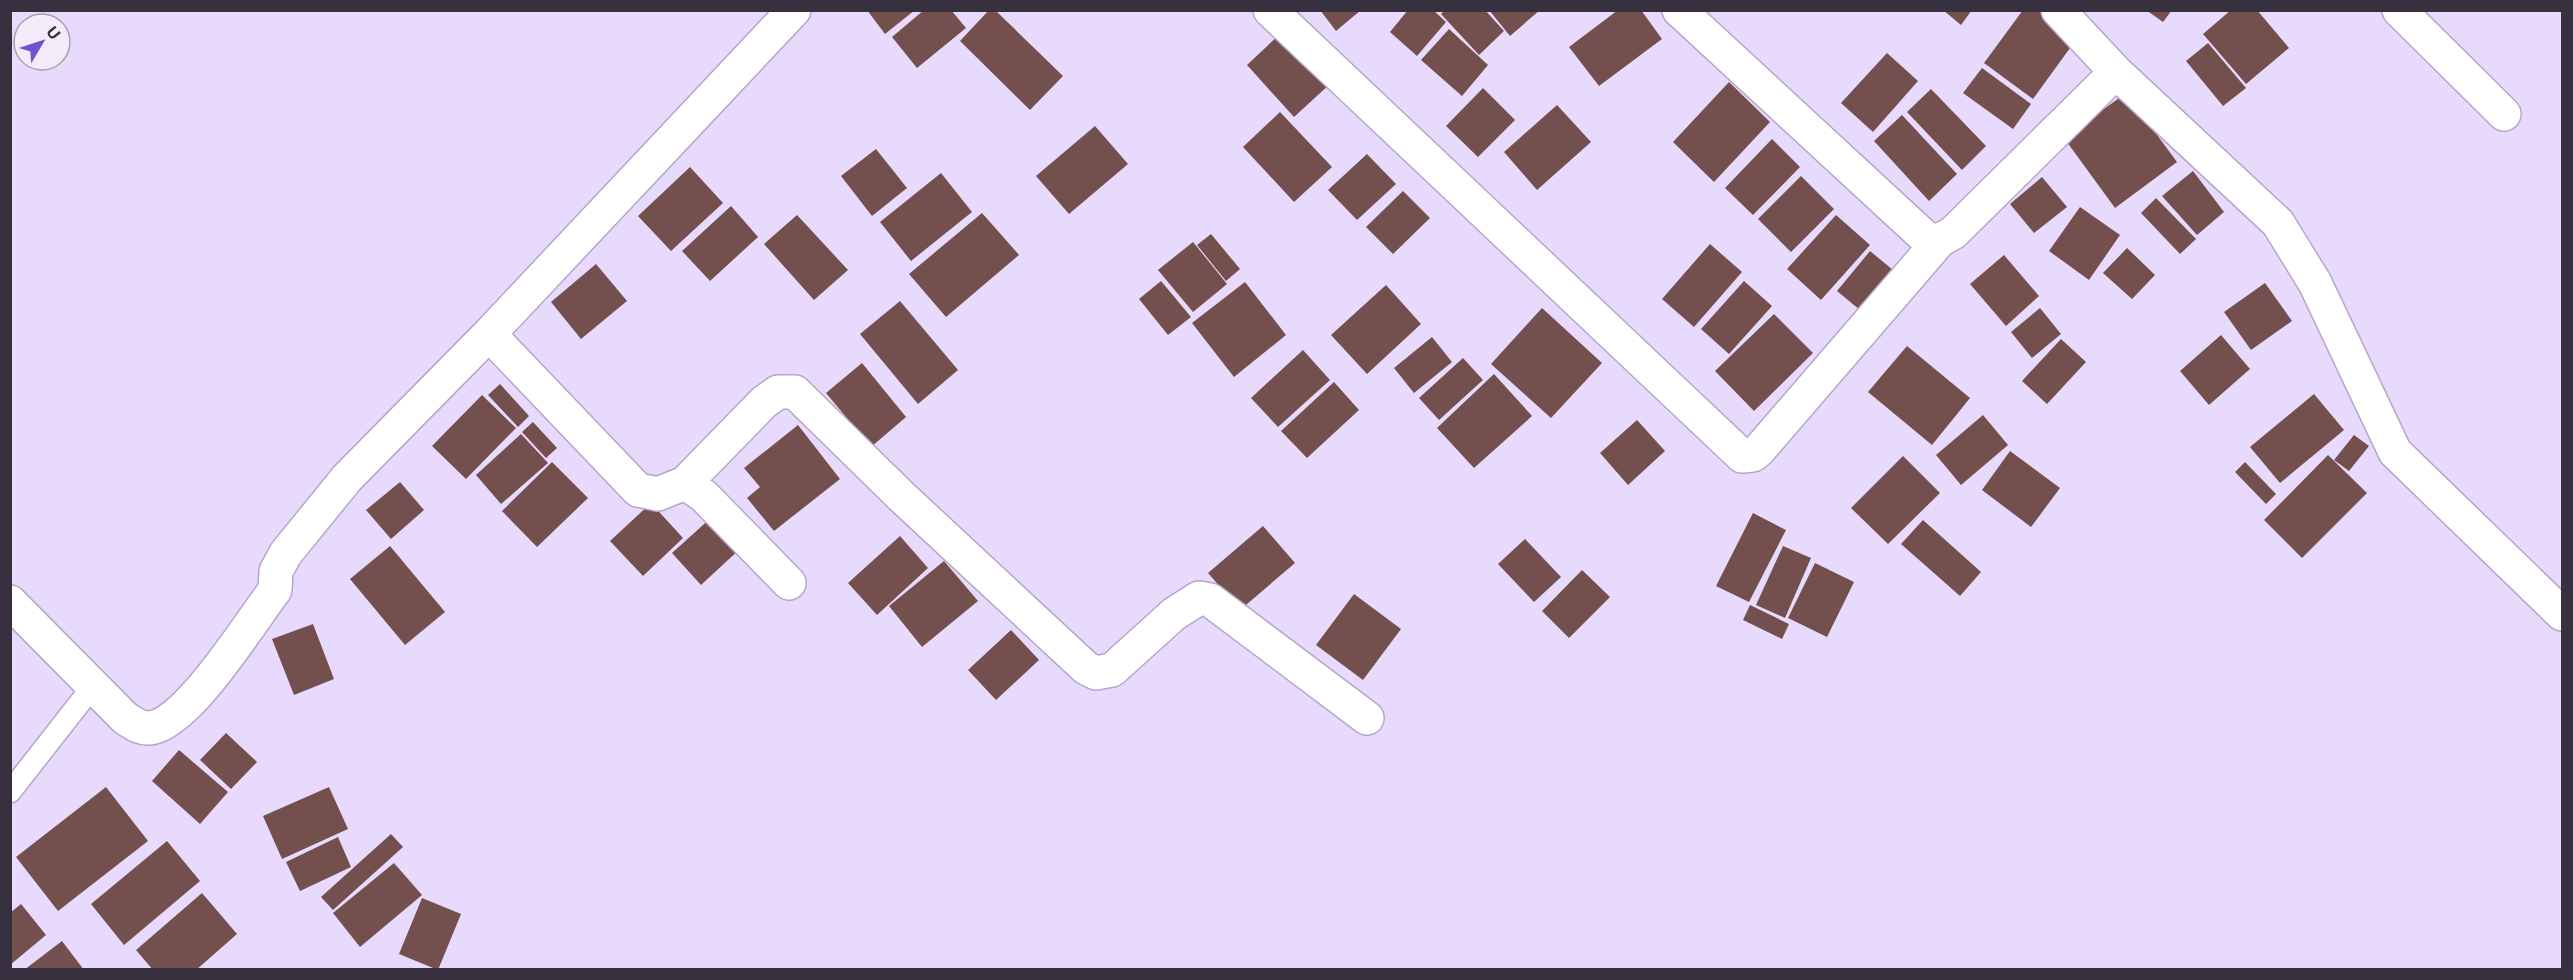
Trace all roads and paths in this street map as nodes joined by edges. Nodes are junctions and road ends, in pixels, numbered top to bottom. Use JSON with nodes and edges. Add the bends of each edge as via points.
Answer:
{"nodes":[{"id":1,"x":794,"y":10,"type":"edge"},
{"id":2,"x":1270,"y":10,"type":"edge"},
{"id":3,"x":1679,"y":10,"type":"edge"},
{"id":4,"x":2058,"y":10,"type":"edge"},
{"id":5,"x":2399,"y":10,"type":"edge"},
{"id":6,"x":2115,"y":72,"type":"junction"},
{"id":7,"x":2505,"y":114,"type":"dead end"},
{"id":8,"x":1940,"y":240,"type":"junction"},
{"id":9,"x":489,"y":334,"type":"junction"},
{"id":10,"x":686,"y":483,"type":"junction"},
{"id":11,"x":789,"y":583,"type":"dead end"},
{"id":12,"x":10,"y":603,"type":"edge"},
{"id":13,"x":2562,"y":614,"type":"edge"},
{"id":14,"x":93,"y":686,"type":"junction"},
{"id":15,"x":1367,"y":718,"type":"dead end"},
{"id":16,"x":10,"y":792,"type":"edge"}],
"edges":[{"from":1,"to":9,"type":"street"},
{"from":2,"to":8,"type":"street","via":[[1742,456],[1759,450]]},
{"from":3,"to":8,"type":"street","via":[[1917,232],[1928,240]]},
{"from":4,"to":6,"type":"street"},
{"from":5,"to":7,"type":"street"},
{"from":6,"to":8,"type":"street","via":[[1953,233]]},
{"from":6,"to":13,"type":"street","via":[[2278,223],[2315,283],[2395,452]]},
{"from":9,"to":10,"type":"street","via":[[638,490],[658,494]]},
{"from":9,"to":14,"type":"street","via":[[347,478],[299,536],[276,571],[275,590],[195,698],[152,728],[141,728],[125,718]]},
{"from":10,"to":11,"type":"street","via":[[705,496]]},
{"from":10,"to":15,"type":"street","via":[[764,402],[778,392],[795,392],[1086,668],[1096,673],[1112,670],[1199,598],[1210,600]]},
{"from":12,"to":14,"type":"street"},
{"from":14,"to":16,"type":"lane"}]}
